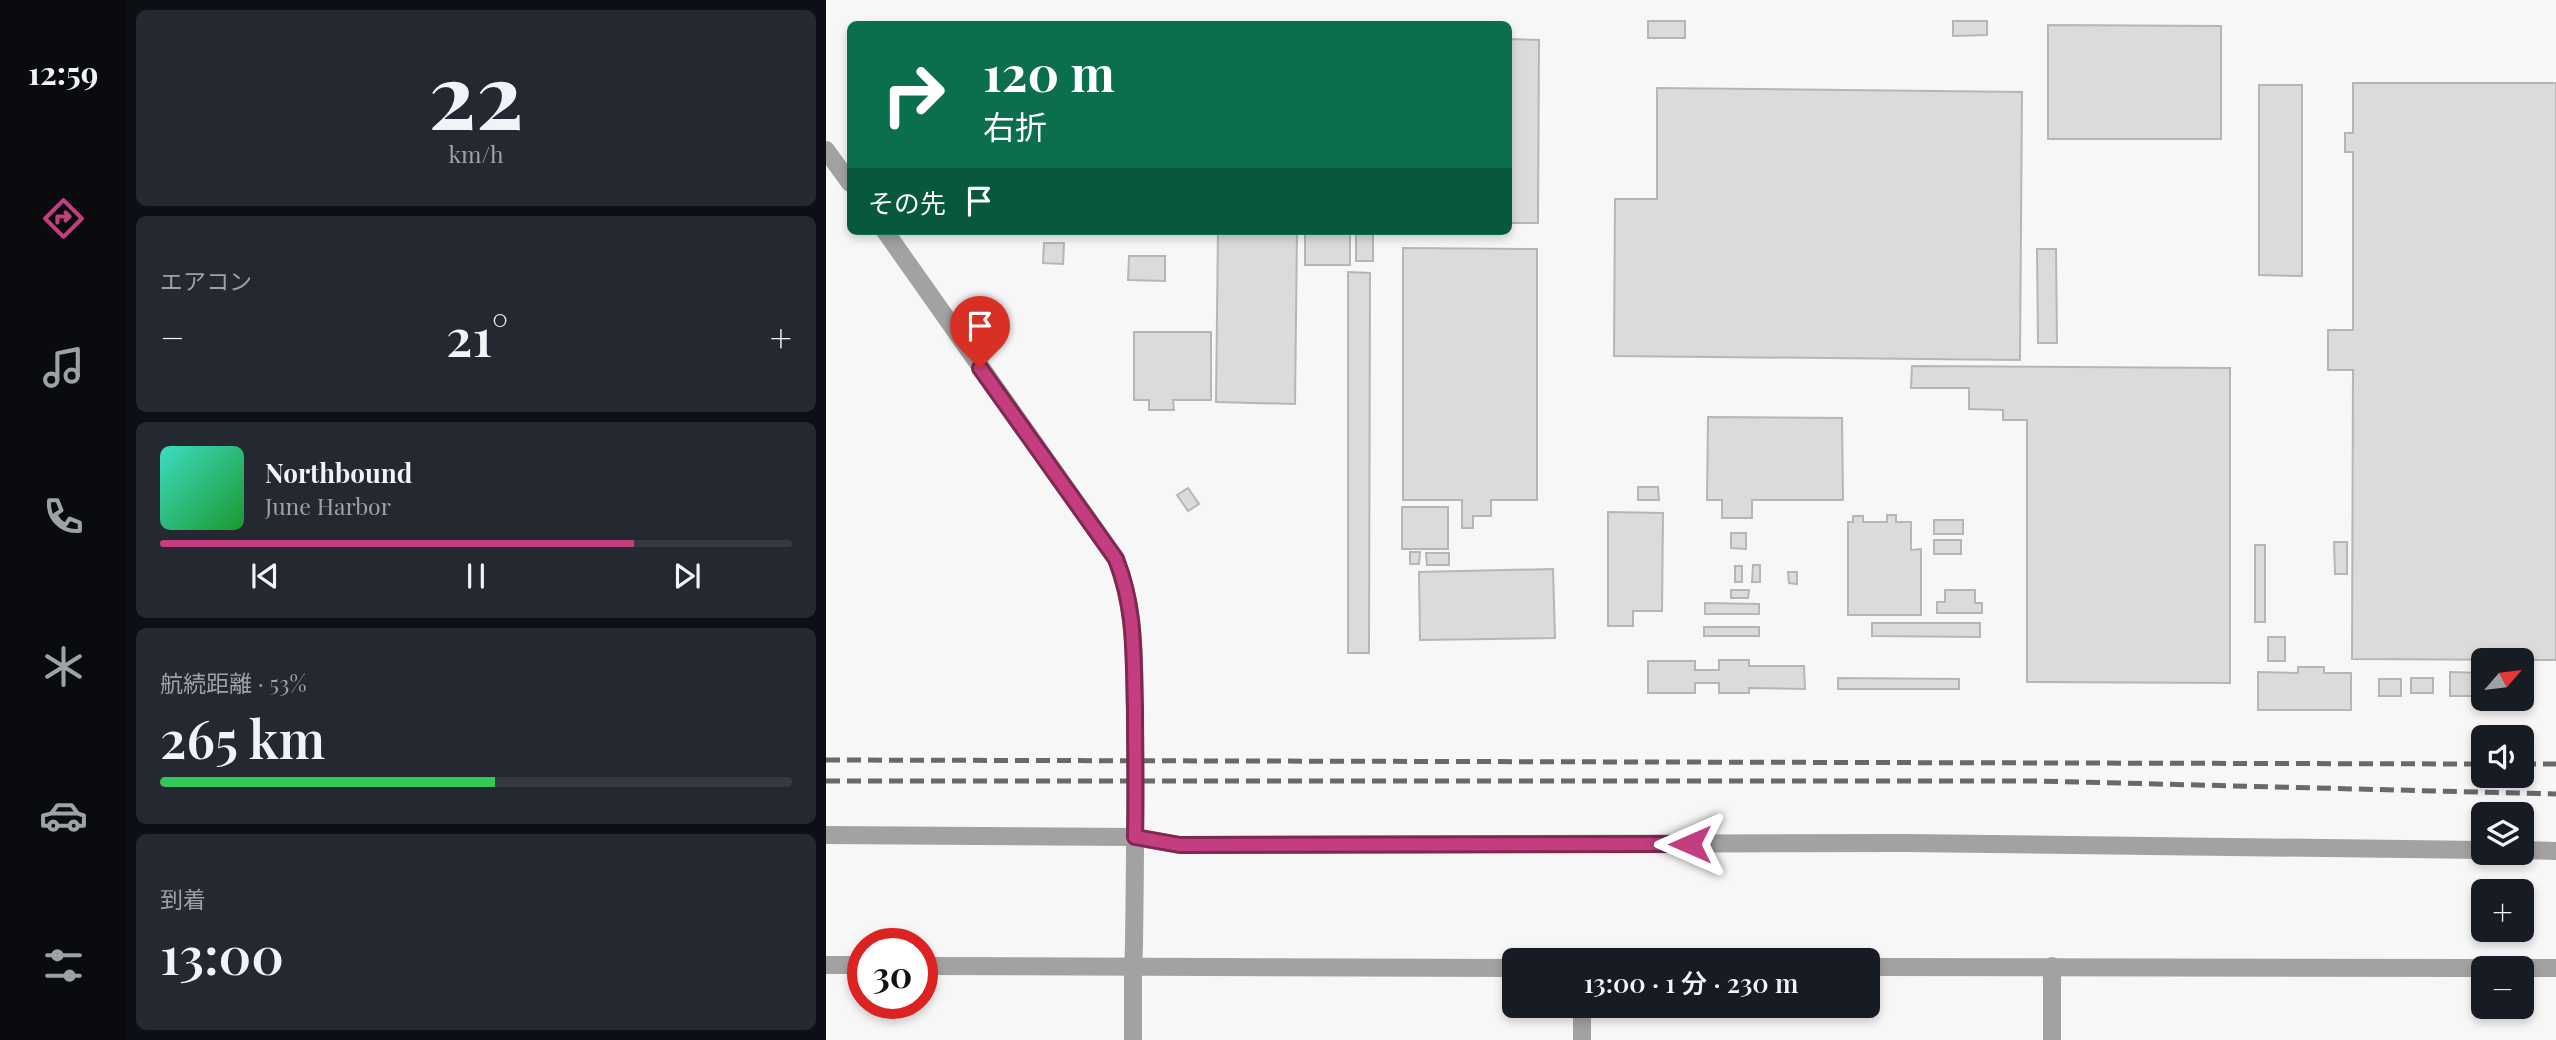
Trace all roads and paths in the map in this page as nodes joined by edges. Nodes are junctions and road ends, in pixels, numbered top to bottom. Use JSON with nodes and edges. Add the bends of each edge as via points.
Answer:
{"nodes":[{"id":1,"x":826,"y":150,"type":"edge"},
{"id":2,"x":847,"y":179,"type":"edge"},
{"id":3,"x":888,"y":235,"type":"edge"},
{"id":4,"x":826,"y":835,"type":"edge"},
{"id":5,"x":1135,"y":837,"type":"junction"},
{"id":6,"x":2471,"y":850,"type":"edge"},
{"id":7,"x":2534,"y":850,"type":"edge"},
{"id":8,"x":2556,"y":851,"type":"edge"},
{"id":9,"x":826,"y":965,"type":"edge"},
{"id":10,"x":847,"y":965,"type":"edge"},
{"id":11,"x":938,"y":966,"type":"edge"},
{"id":12,"x":2052,"y":966,"type":"junction"},
{"id":13,"x":1880,"y":967,"type":"edge"},
{"id":14,"x":1502,"y":968,"type":"edge"},
{"id":15,"x":2471,"y":968,"type":"edge"},
{"id":16,"x":2534,"y":968,"type":"edge"},
{"id":17,"x":2556,"y":968,"type":"edge"},
{"id":18,"x":1582,"y":1018,"type":"edge"},
{"id":19,"x":1133,"y":1040,"type":"edge"},
{"id":20,"x":1582,"y":1040,"type":"edge"},
{"id":21,"x":2052,"y":1040,"type":"edge"}],
"edges":[{"from":1,"to":2,"type":"street"},
{"from":3,"to":5,"type":"street","via":[[1116,559],[1132,616]]},
{"from":4,"to":5,"type":"street"},
{"from":5,"to":6,"type":"street","via":[[1180,845],[1905,842]]},
{"from":5,"to":19,"type":"street","bridge":true},
{"from":7,"to":8,"type":"street"},
{"from":9,"to":10,"type":"street"},
{"from":11,"to":14,"type":"street"},
{"from":12,"to":13,"type":"street"},
{"from":12,"to":15,"type":"street"},
{"from":12,"to":21,"type":"street"},
{"from":16,"to":17,"type":"street"},
{"from":18,"to":20,"type":"street"}]}
